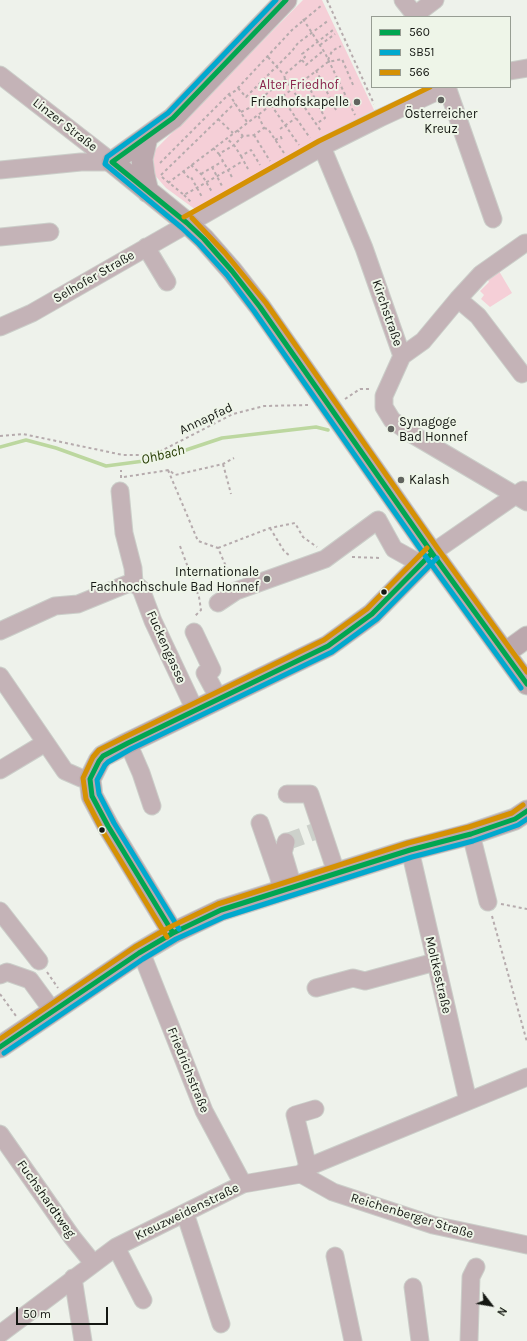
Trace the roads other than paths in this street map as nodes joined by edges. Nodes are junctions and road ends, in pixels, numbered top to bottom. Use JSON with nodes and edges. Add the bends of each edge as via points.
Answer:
{"nodes":[{"id":1,"x":286,"y":0,"type":"edge"},
{"id":2,"x":403,"y":0,"type":"edge"},
{"id":3,"x":435,"y":0,"type":"edge"},
{"id":4,"x":527,"y":68,"type":"edge"},
{"id":5,"x":511,"y":71,"type":"edge"},
{"id":6,"x":0,"y":75,"type":"edge"},
{"id":7,"x":445,"y":88,"type":"edge"},
{"id":8,"x":447,"y":88,"type":"edge"},
{"id":9,"x":147,"y":137,"type":"junction"},
{"id":10,"x":319,"y":140,"type":"junction"},
{"id":11,"x":112,"y":162,"type":"junction"},
{"id":12,"x":0,"y":170,"type":"edge"},
{"id":13,"x":148,"y":192,"type":"junction"},
{"id":14,"x":190,"y":213,"type":"junction"},
{"id":15,"x":493,"y":219,"type":"dead end"},
{"id":16,"x":50,"y":232,"type":"dead end"},
{"id":17,"x":0,"y":237,"type":"edge"},
{"id":18,"x":527,"y":243,"type":"edge"},
{"id":19,"x":146,"y":247,"type":"junction"},
{"id":20,"x":167,"y":282,"type":"dead end"},
{"id":21,"x":458,"y":299,"type":"junction"},
{"id":22,"x":0,"y":327,"type":"edge"},
{"id":23,"x":402,"y":356,"type":"junction"},
{"id":24,"x":522,"y":374,"type":"dead end"},
{"id":25,"x":120,"y":484,"type":"road end"},
{"id":26,"x":523,"y":495,"type":"edge"},
{"id":27,"x":427,"y":559,"type":"junction"},
{"id":28,"x":134,"y":583,"type":"junction"},
{"id":29,"x":218,"y":603,"type":"dead end"},
{"id":30,"x":192,"y":627,"type":"road end"},
{"id":31,"x":0,"y":631,"type":"edge"},
{"id":32,"x":527,"y":638,"type":"edge"},
{"id":33,"x":505,"y":652,"type":"junction"},
{"id":34,"x":0,"y":676,"type":"edge"},
{"id":35,"x":527,"y":684,"type":"edge"},
{"id":36,"x":219,"y":699,"type":"junction"},
{"id":37,"x":195,"y":710,"type":"junction"},
{"id":38,"x":45,"y":743,"type":"junction"},
{"id":39,"x":128,"y":743,"type":"junction"},
{"id":40,"x":0,"y":770,"type":"edge"},
{"id":41,"x":90,"y":779,"type":"junction"},
{"id":42,"x":287,"y":794,"type":"dead end"},
{"id":43,"x":152,"y":806,"type":"dead end"},
{"id":44,"x":527,"y":811,"type":"edge"},
{"id":45,"x":260,"y":823,"type":"dead end"},
{"id":46,"x":471,"y":834,"type":"junction"},
{"id":47,"x":286,"y":842,"type":"dead end"},
{"id":48,"x":410,"y":850,"type":"junction"},
{"id":49,"x":336,"y":872,"type":"junction"},
{"id":50,"x":287,"y":888,"type":"junction"},
{"id":51,"x":488,"y":902,"type":"road end"},
{"id":52,"x":0,"y":911,"type":"edge"},
{"id":53,"x":173,"y":933,"type":"junction"},
{"id":54,"x":139,"y":953,"type":"junction"},
{"id":55,"x":39,"y":961,"type":"road end"},
{"id":56,"x":435,"y":962,"type":"junction"},
{"id":57,"x":0,"y":975,"type":"edge"},
{"id":58,"x":316,"y":988,"type":"dead end"},
{"id":59,"x":60,"y":1005,"type":"junction"},
{"id":60,"x":0,"y":1047,"type":"edge"},
{"id":61,"x":526,"y":1080,"type":"edge"},
{"id":62,"x":468,"y":1101,"type":"junction"},
{"id":63,"x":315,"y":1109,"type":"dead end"},
{"id":64,"x":0,"y":1134,"type":"edge"},
{"id":65,"x":304,"y":1170,"type":"junction"},
{"id":66,"x":243,"y":1184,"type":"junction"},
{"id":67,"x":185,"y":1213,"type":"junction"},
{"id":68,"x":527,"y":1245,"type":"edge"},
{"id":69,"x":116,"y":1247,"type":"junction"},
{"id":70,"x":335,"y":1256,"type":"dead end"},
{"id":71,"x":93,"y":1263,"type":"junction"},
{"id":72,"x":476,"y":1267,"type":"dead end"},
{"id":73,"x":73,"y":1278,"type":"junction"},
{"id":74,"x":413,"y":1287,"type":"dead end"},
{"id":75,"x":143,"y":1300,"type":"dead end"},
{"id":76,"x":221,"y":1324,"type":"dead end"},
{"id":77,"x":0,"y":1334,"type":"edge"},
{"id":78,"x":83,"y":1341,"type":"edge"},
{"id":79,"x":353,"y":1341,"type":"edge"},
{"id":80,"x":420,"y":1341,"type":"edge"},
{"id":81,"x":469,"y":1341,"type":"edge"}],
"edges":[{"from":1,"to":9,"type":"main road","via":[[173,118]]},
{"from":2,"to":3,"type":"street","via":[[415,15]]},
{"from":4,"to":5,"type":"street"},
{"from":6,"to":11,"type":"street","name":"Linzer Straße"},
{"from":7,"to":10,"type":"street","name":"Selhofer Straße","via":[[362,126]]},
{"from":8,"to":15,"type":"street"},
{"from":9,"to":11,"type":"main road"},
{"from":9,"to":13,"type":"main road","via":[[142,159]]},
{"from":10,"to":14,"type":"street","name":"Selhofer Straße"},
{"from":10,"to":23,"type":"street","name":"Kirchstraße","via":[[364,248]]},
{"from":11,"to":12,"type":"street","via":[[81,162]]},
{"from":11,"to":13,"type":"main road","name":"Linzer Straße"},
{"from":13,"to":14,"type":"main road","name":"Linzer Straße"},
{"from":14,"to":19,"type":"street","name":"Selhofer Straße"},
{"from":14,"to":27,"type":"main road","name":"Linzer Straße","via":[[204,239],[232,270],[328,403]]},
{"from":16,"to":17,"type":"street"},
{"from":18,"to":21,"type":"street","via":[[481,274]]},
{"from":19,"to":20,"type":"street"},
{"from":19,"to":22,"type":"street","name":"Selhofer Straße","via":[[32,312]]},
{"from":21,"to":23,"type":"street","via":[[423,341]]},
{"from":21,"to":24,"type":"street","via":[[478,316]]},
{"from":23,"to":26,"type":"street","name":"Kirchstraße","via":[[384,396],[384,407],[392,420],[463,465]]},
{"from":25,"to":28,"type":"street","name":"Fuckengasse","via":[[124,533]]},
{"from":26,"to":27,"type":"street"},
{"from":27,"to":29,"type":"street","via":[[394,549],[378,520],[325,559],[236,591]]},
{"from":27,"to":33,"type":"main road","name":"Linzer Straße"},
{"from":27,"to":36,"type":"main road","via":[[372,614],[328,646]]},
{"from":28,"to":31,"type":"street","via":[[78,604],[55,606]]},
{"from":28,"to":37,"type":"street","name":"Fuckengasse","via":[[141,589],[153,621]]},
{"from":30,"to":36,"type":"street","via":[[212,670],[205,673]]},
{"from":32,"to":33,"type":"main road"},
{"from":33,"to":35,"type":"main road","name":"Linzer Straße"},
{"from":34,"to":38,"type":"street"},
{"from":36,"to":37,"type":"main road"},
{"from":37,"to":39,"type":"main road"},
{"from":38,"to":40,"type":"street"},
{"from":38,"to":41,"type":"street","via":[[65,771]]},
{"from":39,"to":41,"type":"main road","via":[[103,756]]},
{"from":39,"to":43,"type":"street"},
{"from":41,"to":53,"type":"main road","via":[[95,804]]},
{"from":42,"to":49,"type":"street","via":[[310,794],[319,830]]},
{"from":44,"to":46,"type":"main road"},
{"from":45,"to":50,"type":"street","via":[[279,878]]},
{"from":46,"to":48,"type":"main road"},
{"from":46,"to":51,"type":"street"},
{"from":47,"to":50,"type":"street","via":[[283,853]]},
{"from":48,"to":49,"type":"main road"},
{"from":48,"to":56,"type":"street","name":"Moltkestraße"},
{"from":49,"to":50,"type":"main road"},
{"from":50,"to":53,"type":"main road","via":[[222,910]]},
{"from":52,"to":55,"type":"street"},
{"from":53,"to":54,"type":"main road"},
{"from":54,"to":59,"type":"main road"},
{"from":54,"to":66,"type":"street","name":"Friedrichstraße","via":[[145,962],[204,1111]]},
{"from":56,"to":58,"type":"street","via":[[365,982],[353,978]]},
{"from":56,"to":62,"type":"street","name":"Moltkestraße"},
{"from":57,"to":59,"type":"street","via":[[7,972],[30,980]]},
{"from":59,"to":60,"type":"main road"},
{"from":61,"to":62,"type":"street","name":"Kreuzweidenstraße"},
{"from":62,"to":65,"type":"street","name":"Kreuzweidenstraße"},
{"from":63,"to":65,"type":"street","via":[[295,1115]]},
{"from":64,"to":71,"type":"street","name":"Fuchshardtweg"},
{"from":65,"to":66,"type":"street","name":"Kreuzweidenstraße"},
{"from":65,"to":68,"type":"street","name":"Reichenberger Straße","via":[[333,1192],[433,1225]]},
{"from":66,"to":67,"type":"street","name":"Kreuzweidenstraße"},
{"from":67,"to":69,"type":"street","name":"Kreuzweidenstraße"},
{"from":67,"to":76,"type":"street"},
{"from":69,"to":71,"type":"street","name":"Kreuzweidenstraße"},
{"from":69,"to":75,"type":"street"},
{"from":70,"to":79,"type":"street"},
{"from":71,"to":73,"type":"street","name":"Kreuzweidenstraße"},
{"from":72,"to":81,"type":"street","via":[[472,1277]]},
{"from":73,"to":77,"type":"street","name":"Kreuzweidenstraße"},
{"from":73,"to":78,"type":"street"},
{"from":74,"to":80,"type":"street"}]}
